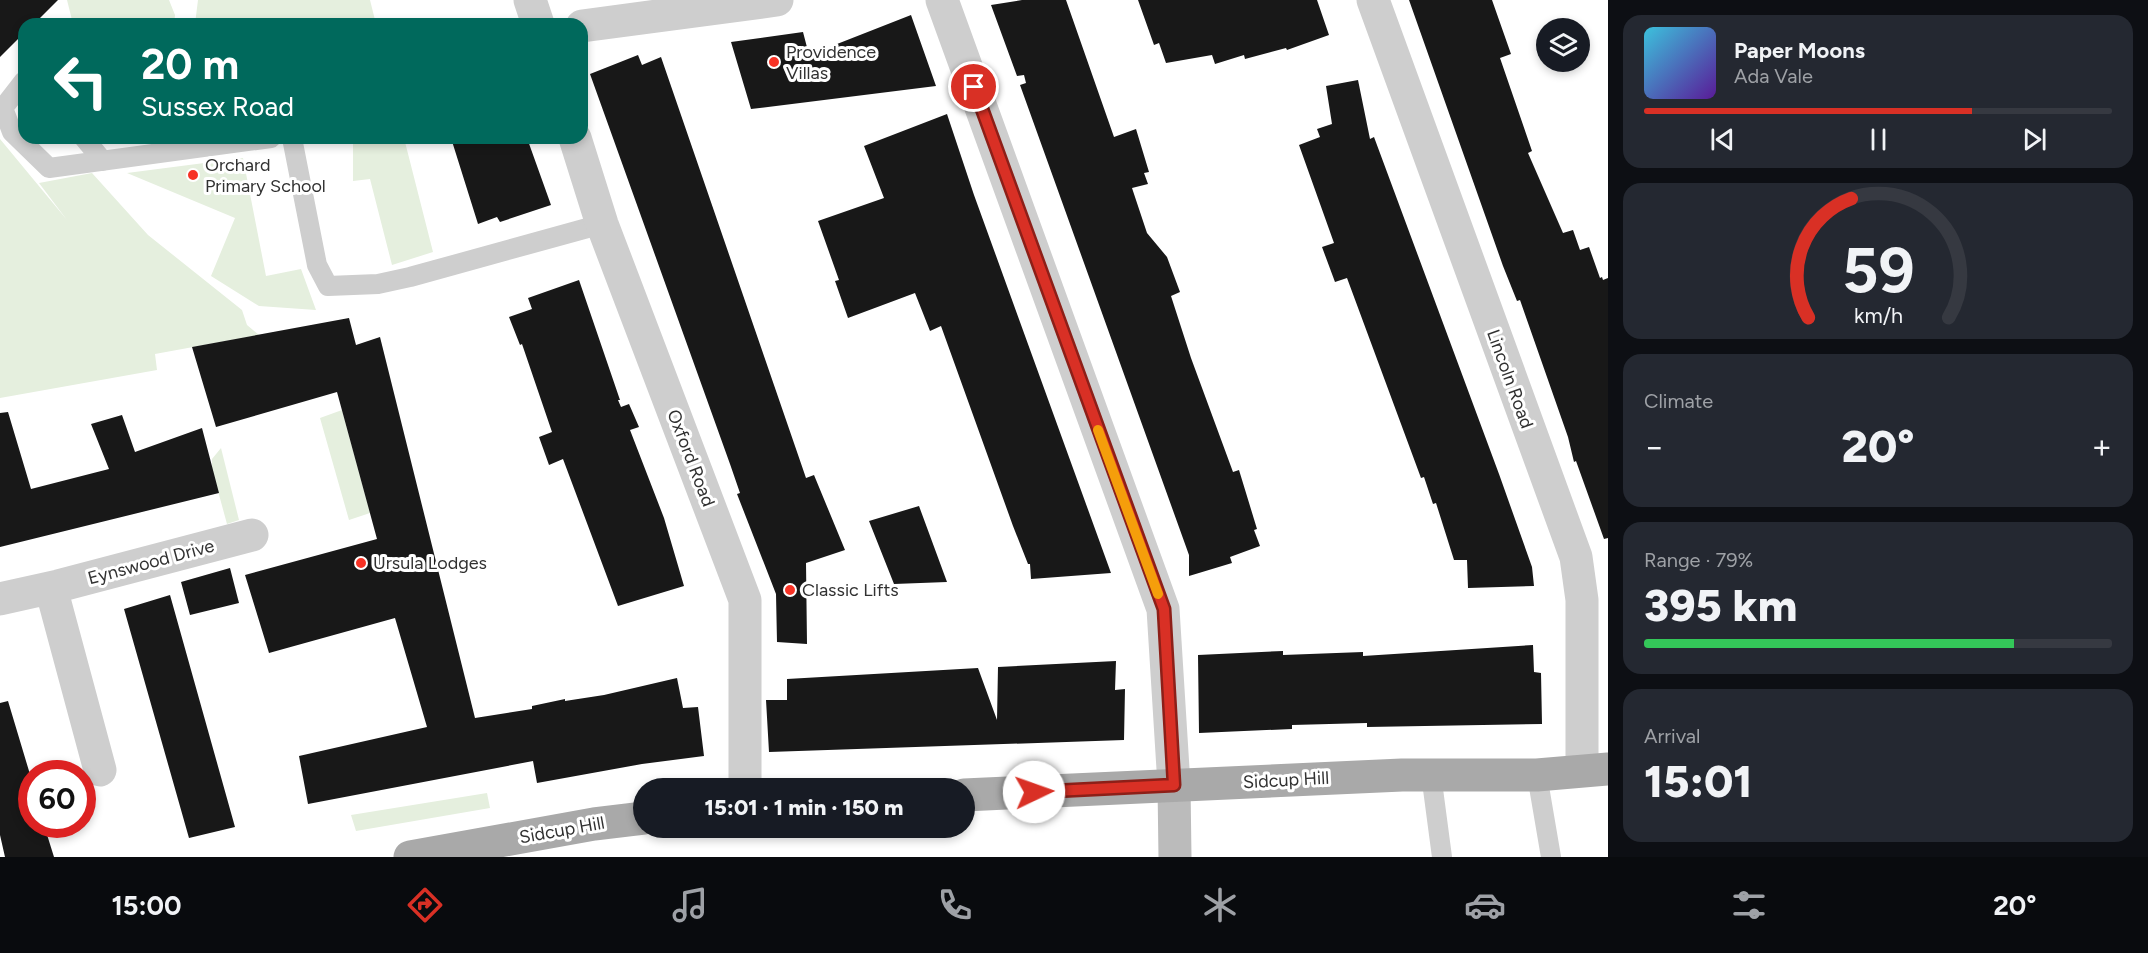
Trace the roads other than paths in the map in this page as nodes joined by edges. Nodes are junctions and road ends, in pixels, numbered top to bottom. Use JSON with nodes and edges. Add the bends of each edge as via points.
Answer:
{"nodes":[{"id":1,"x":530,"y":0,"type":"edge"},
{"id":2,"x":777,"y":0,"type":"edge"},
{"id":3,"x":942,"y":0,"type":"edge"},
{"id":4,"x":1373,"y":0,"type":"edge"},
{"id":5,"x":536,"y":18,"type":"edge"},
{"id":6,"x":588,"y":25,"type":"edge"},
{"id":7,"x":18,"y":89,"type":"edge"},
{"id":8,"x":18,"y":138,"type":"edge"},
{"id":9,"x":24,"y":144,"type":"edge"},
{"id":10,"x":89,"y":144,"type":"edge"},
{"id":11,"x":227,"y":144,"type":"edge"},
{"id":12,"x":293,"y":144,"type":"edge"},
{"id":13,"x":576,"y":144,"type":"edge"},
{"id":14,"x":103,"y":161,"type":"junction"},
{"id":15,"x":602,"y":224,"type":"junction"},
{"id":16,"x":252,"y":535,"type":"dead end"},
{"id":17,"x":51,"y":588,"type":"junction"},
{"id":18,"x":0,"y":598,"type":"edge"},
{"id":19,"x":1595,"y":769,"type":"edge"},
{"id":20,"x":100,"y":770,"type":"dead end"},
{"id":21,"x":1431,"y":774,"type":"junction"},
{"id":22,"x":1538,"y":774,"type":"junction"},
{"id":23,"x":745,"y":778,"type":"edge"},
{"id":24,"x":1174,"y":785,"type":"junction"},
{"id":25,"x":975,"y":794,"type":"edge"},
{"id":26,"x":633,"y":819,"type":"edge"},
{"id":27,"x":463,"y":852,"type":"edge"},
{"id":28,"x":410,"y":857,"type":"edge"},
{"id":29,"x":1174,"y":857,"type":"edge"},
{"id":30,"x":1442,"y":857,"type":"edge"},
{"id":31,"x":1551,"y":857,"type":"edge"}],
"edges":[{"from":1,"to":5,"type":"street"},
{"from":2,"to":6,"type":"street"},
{"from":3,"to":24,"type":"street","via":[[1164,609]]},
{"from":4,"to":19,"type":"street","name":"Lincoln Road","via":[[1576,557]]},
{"from":7,"to":8,"type":"lane","via":[[3,108]]},
{"from":9,"to":14,"type":"lane","via":[[49,168]]},
{"from":10,"to":14,"type":"lane"},
{"from":11,"to":14,"type":"lane"},
{"from":12,"to":15,"type":"lane","via":[[317,265],[328,286],[378,284],[410,277]]},
{"from":13,"to":15,"type":"street","name":"Oxford Road"},
{"from":15,"to":23,"type":"street","name":"Oxford Road","via":[[745,600]]},
{"from":16,"to":17,"type":"street","name":"Eynswood Drive"},
{"from":17,"to":18,"type":"street","name":"Eynswood Drive"},
{"from":17,"to":20,"type":"street"},
{"from":19,"to":22,"type":"main road","name":"Sidcup Hill"},
{"from":21,"to":22,"type":"main road","name":"Sidcup Hill"},
{"from":21,"to":24,"type":"main road","name":"Sidcup Hill"},
{"from":21,"to":30,"type":"lane"},
{"from":22,"to":31,"type":"lane"},
{"from":24,"to":25,"type":"main road","name":"Sidcup Hill"},
{"from":24,"to":29,"type":"street"},
{"from":26,"to":27,"type":"main road","name":"Sidcup Hill"},
{"from":27,"to":28,"type":"main road","name":"Sidcup Hill"}]}
